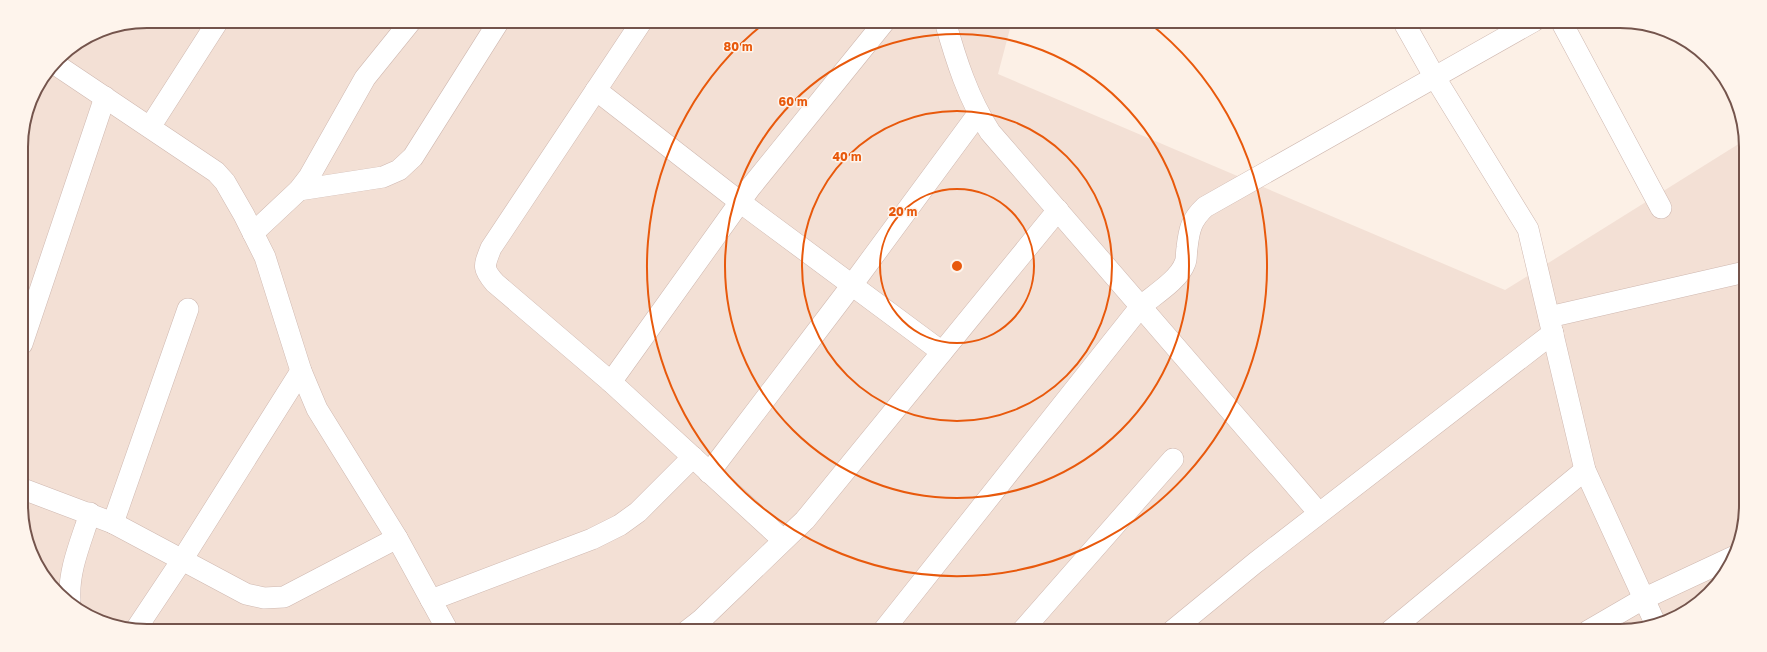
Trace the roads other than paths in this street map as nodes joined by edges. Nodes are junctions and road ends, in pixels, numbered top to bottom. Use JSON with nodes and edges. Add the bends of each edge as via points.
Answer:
{"nodes":[{"id":1,"x":214,"y":28,"type":"edge"},
{"id":2,"x":405,"y":28,"type":"edge"},
{"id":3,"x":495,"y":28,"type":"edge"},
{"id":4,"x":637,"y":28,"type":"edge"},
{"id":5,"x":879,"y":28,"type":"edge"},
{"id":6,"x":947,"y":28,"type":"edge"},
{"id":7,"x":1407,"y":28,"type":"edge"},
{"id":8,"x":1521,"y":28,"type":"edge"},
{"id":9,"x":1565,"y":28,"type":"edge"},
{"id":10,"x":60,"y":67,"type":"edge"},
{"id":11,"x":1434,"y":76,"type":"junction"},
{"id":12,"x":596,"y":90,"type":"junction"},
{"id":13,"x":105,"y":97,"type":"junction"},
{"id":14,"x":978,"y":114,"type":"junction"},
{"id":15,"x":150,"y":128,"type":"junction"},
{"id":16,"x":299,"y":190,"type":"junction"},
{"id":17,"x":740,"y":202,"type":"junction"},
{"id":18,"x":1661,"y":208,"type":"dead end"},
{"id":19,"x":1058,"y":210,"type":"junction"},
{"id":20,"x":253,"y":233,"type":"junction"},
{"id":21,"x":1739,"y":274,"type":"edge"},
{"id":22,"x":852,"y":285,"type":"junction"},
{"id":23,"x":1141,"y":306,"type":"junction"},
{"id":24,"x":188,"y":309,"type":"dead end"},
{"id":25,"x":1551,"y":325,"type":"junction"},
{"id":26,"x":28,"y":326,"type":"edge"},
{"id":27,"x":942,"y":352,"type":"junction"},
{"id":28,"x":301,"y":371,"type":"junction"},
{"id":29,"x":611,"y":382,"type":"junction"},
{"id":30,"x":693,"y":457,"type":"junction"},
{"id":31,"x":1173,"y":459,"type":"dead end"},
{"id":32,"x":1585,"y":470,"type":"junction"},
{"id":33,"x":710,"y":473,"type":"junction"},
{"id":34,"x":28,"y":491,"type":"edge"},
{"id":35,"x":90,"y":513,"type":"junction"},
{"id":36,"x":1319,"y":513,"type":"junction"},
{"id":37,"x":113,"y":523,"type":"junction"},
{"id":38,"x":397,"y":538,"type":"junction"},
{"id":39,"x":783,"y":540,"type":"junction"},
{"id":40,"x":182,"y":560,"type":"junction"},
{"id":41,"x":1725,"y":561,"type":"edge"},
{"id":42,"x":70,"y":595,"type":"edge"},
{"id":43,"x":1643,"y":599,"type":"junction"},
{"id":44,"x":431,"y":600,"type":"junction"},
{"id":45,"x":1653,"y":619,"type":"edge"},
{"id":46,"x":139,"y":624,"type":"edge"},
{"id":47,"x":444,"y":624,"type":"edge"},
{"id":48,"x":696,"y":624,"type":"edge"},
{"id":49,"x":889,"y":624,"type":"edge"},
{"id":50,"x":1028,"y":624,"type":"edge"},
{"id":51,"x":1181,"y":624,"type":"edge"},
{"id":52,"x":1398,"y":624,"type":"edge"},
{"id":53,"x":1600,"y":624,"type":"edge"}],
"edges":[{"from":1,"to":15,"type":"street"},
{"from":2,"to":16,"type":"street","via":[[365,78],[309,177]]},
{"from":3,"to":16,"type":"street","via":[[413,157],[399,170],[382,177]]},
{"from":4,"to":12,"type":"street"},
{"from":5,"to":17,"type":"street"},
{"from":6,"to":14,"type":"street","via":[[960,74]]},
{"from":7,"to":11,"type":"street"},
{"from":8,"to":11,"type":"street"},
{"from":9,"to":18,"type":"street"},
{"from":10,"to":13,"type":"street"},
{"from":11,"to":23,"type":"street","via":[[1204,207],[1195,216],[1188,234],[1186,262],[1180,274]]},
{"from":11,"to":25,"type":"street","via":[[1528,230]]},
{"from":12,"to":17,"type":"street"},
{"from":12,"to":29,"type":"street","via":[[491,248],[486,261],[486,272],[495,283]]},
{"from":13,"to":15,"type":"street"},
{"from":13,"to":26,"type":"street"},
{"from":14,"to":19,"type":"street","via":[[990,132]]},
{"from":14,"to":22,"type":"street"},
{"from":15,"to":20,"type":"street","via":[[216,172],[225,182]]},
{"from":16,"to":20,"type":"street"},
{"from":17,"to":22,"type":"street"},
{"from":17,"to":29,"type":"street"},
{"from":19,"to":23,"type":"street"},
{"from":19,"to":27,"type":"street"},
{"from":20,"to":28,"type":"street","via":[[265,257]]},
{"from":21,"to":25,"type":"street"},
{"from":22,"to":27,"type":"street"},
{"from":22,"to":33,"type":"street"},
{"from":23,"to":36,"type":"street"},
{"from":23,"to":49,"type":"street"},
{"from":24,"to":37,"type":"street"},
{"from":25,"to":32,"type":"street"},
{"from":25,"to":36,"type":"street"},
{"from":27,"to":39,"type":"street","via":[[805,520]]},
{"from":28,"to":38,"type":"street","via":[[317,409]]},
{"from":28,"to":40,"type":"street"},
{"from":29,"to":30,"type":"street"},
{"from":30,"to":33,"type":"street"},
{"from":30,"to":44,"type":"street","via":[[638,512],[620,525],[592,539]]},
{"from":31,"to":50,"type":"street"},
{"from":32,"to":43,"type":"street"},
{"from":32,"to":52,"type":"street"},
{"from":33,"to":39,"type":"street"},
{"from":34,"to":35,"type":"street"},
{"from":35,"to":37,"type":"street"},
{"from":35,"to":42,"type":"street","via":[[74,560]]},
{"from":36,"to":51,"type":"street"},
{"from":37,"to":40,"type":"street"},
{"from":38,"to":40,"type":"street","via":[[284,597],[264,598],[246,594]]},
{"from":38,"to":44,"type":"street"},
{"from":39,"to":48,"type":"street"},
{"from":40,"to":46,"type":"street"},
{"from":41,"to":43,"type":"street"},
{"from":43,"to":45,"type":"street"},
{"from":43,"to":53,"type":"street"},
{"from":44,"to":47,"type":"street"}]}
